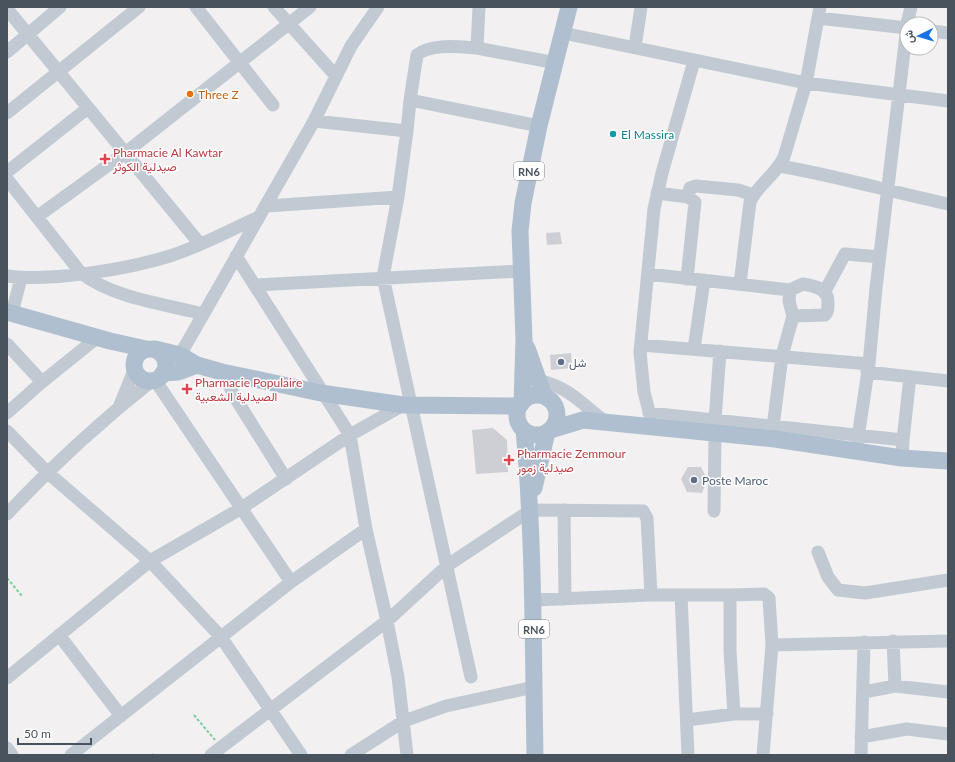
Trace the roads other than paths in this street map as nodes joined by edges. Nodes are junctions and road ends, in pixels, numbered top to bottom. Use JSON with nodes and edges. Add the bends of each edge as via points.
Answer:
{"nodes":[{"id":1,"x":60,"y":7,"type":"edge"},
{"id":2,"x":196,"y":7,"type":"edge"},
{"id":3,"x":274,"y":7,"type":"edge"},
{"id":4,"x":310,"y":7,"type":"edge"},
{"id":5,"x":378,"y":7,"type":"edge"},
{"id":6,"x":480,"y":7,"type":"edge"},
{"id":7,"x":569,"y":7,"type":"edge"},
{"id":8,"x":641,"y":7,"type":"edge"},
{"id":9,"x":137,"y":8,"type":"edge"},
{"id":10,"x":7,"y":9,"type":"edge"},
{"id":11,"x":819,"y":12,"type":"edge"},
{"id":12,"x":288,"y":24,"type":"junction"},
{"id":13,"x":899,"y":26,"type":"edge"},
{"id":14,"x":563,"y":33,"type":"junction"},
{"id":15,"x":29,"y":34,"type":"junction"},
{"id":16,"x":635,"y":47,"type":"junction"},
{"id":17,"x":477,"y":48,"type":"junction"},
{"id":18,"x":7,"y":52,"type":"edge"},
{"id":19,"x":904,"y":56,"type":"edge"},
{"id":20,"x":694,"y":61,"type":"junction"},
{"id":21,"x":240,"y":62,"type":"junction"},
{"id":22,"x":556,"y":63,"type":"junction"},
{"id":23,"x":59,"y":71,"type":"junction"},
{"id":24,"x":336,"y":76,"type":"junction"},
{"id":25,"x":806,"y":83,"type":"junction"},
{"id":26,"x":899,"y":95,"type":"junction"},
{"id":27,"x":410,"y":100,"type":"junction"},
{"id":28,"x":948,"y":101,"type":"edge"},
{"id":29,"x":273,"y":105,"type":"dead end"},
{"id":30,"x":88,"y":108,"type":"junction"},
{"id":31,"x":7,"y":113,"type":"edge"},
{"id":32,"x":314,"y":121,"type":"junction"},
{"id":33,"x":539,"y":126,"type":"junction"},
{"id":34,"x":406,"y":131,"type":"junction"},
{"id":35,"x":125,"y":153,"type":"junction"},
{"id":36,"x":780,"y":166,"type":"junction"},
{"id":37,"x":7,"y":172,"type":"edge"},
{"id":38,"x":7,"y":179,"type":"edge"},
{"id":39,"x":888,"y":191,"type":"junction"},
{"id":40,"x":658,"y":193,"type":"junction"},
{"id":41,"x":753,"y":195,"type":"junction"},
{"id":42,"x":398,"y":197,"type":"junction"},
{"id":43,"x":688,"y":197,"type":"junction"},
{"id":44,"x":948,"y":204,"type":"edge"},
{"id":45,"x":263,"y":211,"type":"junction"},
{"id":46,"x":38,"y":216,"type":"junction"},
{"id":47,"x":200,"y":244,"type":"junction"},
{"id":48,"x":236,"y":256,"type":"junction"},
{"id":49,"x":880,"y":258,"type":"junction"},
{"id":50,"x":520,"y":271,"type":"junction"},
{"id":51,"x":81,"y":273,"type":"junction"},
{"id":52,"x":648,"y":274,"type":"junction"},
{"id":53,"x":7,"y":276,"type":"edge"},
{"id":54,"x":383,"y":277,"type":"junction"},
{"id":55,"x":21,"y":278,"type":"junction"},
{"id":56,"x":687,"y":279,"type":"junction"},
{"id":57,"x":704,"y":280,"type":"junction"},
{"id":58,"x":740,"y":284,"type":"junction"},
{"id":59,"x":256,"y":285,"type":"junction"},
{"id":60,"x":790,"y":290,"type":"junction"},
{"id":61,"x":825,"y":292,"type":"junction"},
{"id":62,"x":10,"y":313,"type":"edge"},
{"id":63,"x":203,"y":314,"type":"junction"},
{"id":64,"x":793,"y":316,"type":"junction"},
{"id":65,"x":104,"y":339,"type":"junction"},
{"id":66,"x":524,"y":340,"type":"junction"},
{"id":67,"x":7,"y":344,"type":"edge"},
{"id":68,"x":641,"y":345,"type":"junction"},
{"id":69,"x":150,"y":349,"type":"junction"},
{"id":70,"x":694,"y":349,"type":"junction"},
{"id":71,"x":720,"y":351,"type":"junction"},
{"id":72,"x":782,"y":356,"type":"junction"},
{"id":73,"x":134,"y":365,"type":"junction"},
{"id":74,"x":868,"y":368,"type":"junction"},
{"id":75,"x":166,"y":372,"type":"junction"},
{"id":76,"x":222,"y":372,"type":"junction"},
{"id":77,"x":910,"y":377,"type":"junction"},
{"id":78,"x":538,"y":380,"type":"junction"},
{"id":79,"x":948,"y":381,"type":"edge"},
{"id":80,"x":42,"y":382,"type":"junction"},
{"id":81,"x":321,"y":393,"type":"junction"},
{"id":82,"x":549,"y":400,"type":"junction"},
{"id":83,"x":407,"y":405,"type":"junction"},
{"id":84,"x":119,"y":407,"type":"junction"},
{"id":85,"x":7,"y":413,"type":"edge"},
{"id":86,"x":521,"y":414,"type":"junction"},
{"id":87,"x":583,"y":420,"type":"junction"},
{"id":88,"x":651,"y":420,"type":"junction"},
{"id":89,"x":607,"y":423,"type":"junction"},
{"id":90,"x":715,"y":427,"type":"junction"},
{"id":91,"x":7,"y":431,"type":"edge"},
{"id":92,"x":548,"y":431,"type":"junction"},
{"id":93,"x":774,"y":433,"type":"junction"},
{"id":94,"x":350,"y":435,"type":"junction"},
{"id":95,"x":903,"y":440,"type":"junction"},
{"id":96,"x":858,"y":444,"type":"junction"},
{"id":97,"x":902,"y":458,"type":"junction"},
{"id":98,"x":948,"y":462,"type":"edge"},
{"id":99,"x":47,"y":472,"type":"junction"},
{"id":100,"x":286,"y":479,"type":"junction"},
{"id":101,"x":531,"y":507,"type":"junction"},
{"id":102,"x":240,"y":508,"type":"junction"},
{"id":103,"x":564,"y":510,"type":"junction"},
{"id":104,"x":714,"y":511,"type":"dead end"},
{"id":105,"x":7,"y":514,"type":"edge"},
{"id":106,"x":366,"y":529,"type":"junction"},
{"id":107,"x":818,"y":552,"type":"dead end"},
{"id":108,"x":150,"y":561,"type":"junction"},
{"id":109,"x":448,"y":565,"type":"junction"},
{"id":110,"x":948,"y":580,"type":"edge"},
{"id":111,"x":291,"y":582,"type":"junction"},
{"id":112,"x":651,"y":595,"type":"junction"},
{"id":113,"x":681,"y":595,"type":"junction"},
{"id":114,"x":730,"y":595,"type":"junction"},
{"id":115,"x":534,"y":600,"type":"junction"},
{"id":116,"x":565,"y":600,"type":"junction"},
{"id":117,"x":387,"y":621,"type":"junction"},
{"id":118,"x":59,"y":635,"type":"junction"},
{"id":119,"x":221,"y":637,"type":"junction"},
{"id":120,"x":893,"y":641,"type":"junction"},
{"id":121,"x":948,"y":641,"type":"edge"},
{"id":122,"x":864,"y":642,"type":"junction"},
{"id":123,"x":772,"y":645,"type":"junction"},
{"id":124,"x":471,"y":677,"type":"dead end"},
{"id":125,"x":7,"y":678,"type":"edge"},
{"id":126,"x":895,"y":686,"type":"junction"},
{"id":127,"x":534,"y":687,"type":"junction"},
{"id":128,"x":864,"y":692,"type":"junction"},
{"id":129,"x":948,"y":692,"type":"edge"},
{"id":130,"x":271,"y":708,"type":"junction"},
{"id":131,"x":734,"y":714,"type":"junction"},
{"id":132,"x":767,"y":714,"type":"junction"},
{"id":133,"x":122,"y":716,"type":"junction"},
{"id":134,"x":687,"y":720,"type":"junction"},
{"id":135,"x":404,"y":721,"type":"junction"},
{"id":136,"x":948,"y":734,"type":"edge"},
{"id":137,"x":861,"y":737,"type":"junction"},
{"id":138,"x":7,"y":748,"type":"edge"},
{"id":139,"x":216,"y":751,"type":"edge"},
{"id":140,"x":12,"y":755,"type":"edge"},
{"id":141,"x":70,"y":755,"type":"edge"},
{"id":142,"x":301,"y":755,"type":"edge"},
{"id":143,"x":351,"y":755,"type":"edge"},
{"id":144,"x":407,"y":755,"type":"edge"},
{"id":145,"x":535,"y":755,"type":"edge"},
{"id":146,"x":688,"y":755,"type":"edge"},
{"id":147,"x":763,"y":755,"type":"edge"},
{"id":148,"x":861,"y":755,"type":"edge"}],
"edges":[{"from":1,"to":15,"type":"street"},
{"from":2,"to":21,"type":"street"},
{"from":3,"to":12,"type":"street"},
{"from":4,"to":12,"type":"street"},
{"from":5,"to":24,"type":"street","via":[[360,31]]},
{"from":6,"to":17,"type":"street"},
{"from":7,"to":14,"type":"main road","number":"RN6"},
{"from":8,"to":16,"type":"street"},
{"from":9,"to":23,"type":"street"},
{"from":10,"to":15,"type":"street"},
{"from":11,"to":13,"type":"street"},
{"from":11,"to":25,"type":"street"},
{"from":12,"to":21,"type":"street"},
{"from":12,"to":24,"type":"street"},
{"from":14,"to":16,"type":"street"},
{"from":14,"to":22,"type":"main road","number":"RN6"},
{"from":15,"to":18,"type":"street"},
{"from":15,"to":23,"type":"street"},
{"from":16,"to":20,"type":"street"},
{"from":17,"to":22,"type":"street"},
{"from":17,"to":27,"type":"street","via":[[427,49],[417,55]]},
{"from":19,"to":26,"type":"street"},
{"from":20,"to":25,"type":"street"},
{"from":20,"to":40,"type":"street"},
{"from":21,"to":29,"type":"street"},
{"from":21,"to":35,"type":"street"},
{"from":22,"to":33,"type":"main road","number":"RN6"},
{"from":23,"to":30,"type":"street"},
{"from":23,"to":31,"type":"street"},
{"from":24,"to":32,"type":"street"},
{"from":25,"to":26,"type":"street"},
{"from":25,"to":36,"type":"street"},
{"from":26,"to":28,"type":"street"},
{"from":26,"to":39,"type":"street"},
{"from":27,"to":33,"type":"street"},
{"from":27,"to":34,"type":"street"},
{"from":30,"to":35,"type":"street"},
{"from":30,"to":37,"type":"street"},
{"from":32,"to":34,"type":"street"},
{"from":32,"to":45,"type":"street"},
{"from":33,"to":50,"type":"main road","number":"RN6","via":[[523,204]]},
{"from":34,"to":42,"type":"street"},
{"from":35,"to":46,"type":"street"},
{"from":35,"to":47,"type":"street"},
{"from":36,"to":39,"type":"street","via":[[834,176]]},
{"from":36,"to":41,"type":"street"},
{"from":38,"to":46,"type":"street"},
{"from":39,"to":44,"type":"street"},
{"from":39,"to":49,"type":"street"},
{"from":40,"to":43,"type":"street"},
{"from":40,"to":52,"type":"street"},
{"from":41,"to":43,"type":"street","via":[[738,190],[696,186],[690,188]]},
{"from":41,"to":58,"type":"street"},
{"from":42,"to":45,"type":"street"},
{"from":42,"to":54,"type":"street"},
{"from":43,"to":56,"type":"street","via":[[695,202]]},
{"from":45,"to":47,"type":"street"},
{"from":45,"to":48,"type":"street"},
{"from":46,"to":51,"type":"street"},
{"from":47,"to":51,"type":"street","via":[[170,256]]},
{"from":48,"to":59,"type":"street"},
{"from":48,"to":63,"type":"street"},
{"from":49,"to":61,"type":"street","via":[[845,254]]},
{"from":49,"to":74,"type":"street"},
{"from":50,"to":54,"type":"street"},
{"from":50,"to":66,"type":"main road","number":"RN6"},
{"from":51,"to":55,"type":"street"},
{"from":51,"to":63,"type":"street","via":[[96,284],[111,290]]},
{"from":52,"to":56,"type":"street"},
{"from":52,"to":68,"type":"street"},
{"from":53,"to":55,"type":"street"},
{"from":54,"to":59,"type":"street"},
{"from":54,"to":83,"type":"street"},
{"from":55,"to":62,"type":"street"},
{"from":56,"to":57,"type":"street"},
{"from":57,"to":58,"type":"street"},
{"from":57,"to":70,"type":"street"},
{"from":58,"to":60,"type":"street"},
{"from":59,"to":81,"type":"street"},
{"from":60,"to":61,"type":"street","via":[[803,284]]},
{"from":60,"to":64,"type":"street","via":[[788,301]]},
{"from":61,"to":64,"type":"street","via":[[829,298],[828,312],[825,315]]},
{"from":62,"to":65,"type":"main road"},
{"from":63,"to":75,"type":"street"},
{"from":64,"to":72,"type":"street"},
{"from":65,"to":69,"type":"main road"},
{"from":65,"to":73,"type":"main road"},
{"from":65,"to":80,"type":"street"},
{"from":66,"to":78,"type":"main road","number":"RN6"},
{"from":66,"to":86,"type":"main road","number":"RN6"},
{"from":67,"to":80,"type":"street"},
{"from":68,"to":70,"type":"street"},
{"from":68,"to":88,"type":"street","via":[[644,392]]},
{"from":69,"to":73,"type":"main road","via":[[141,352]]},
{"from":69,"to":75,"type":"main road"},
{"from":70,"to":71,"type":"street"},
{"from":71,"to":72,"type":"street"},
{"from":71,"to":90,"type":"street"},
{"from":72,"to":74,"type":"street"},
{"from":72,"to":93,"type":"street"},
{"from":73,"to":75,"type":"main road","via":[[141,378]]},
{"from":73,"to":84,"type":"street"},
{"from":74,"to":77,"type":"street"},
{"from":74,"to":96,"type":"street"},
{"from":75,"to":76,"type":"main road","via":[[197,365]]},
{"from":75,"to":84,"type":"street"},
{"from":75,"to":102,"type":"street"},
{"from":76,"to":81,"type":"main road"},
{"from":76,"to":100,"type":"street","via":[[236,400]]},
{"from":77,"to":79,"type":"street"},
{"from":77,"to":95,"type":"street"},
{"from":78,"to":82,"type":"main road","number":"RN6"},
{"from":78,"to":89,"type":"street","via":[[566,389]]},
{"from":80,"to":85,"type":"street"},
{"from":81,"to":83,"type":"main road"},
{"from":81,"to":94,"type":"street"},
{"from":82,"to":86,"type":"main road","via":[[532,396]]},
{"from":82,"to":87,"type":"main road"},
{"from":82,"to":92,"type":"main road","number":"RN6","via":[[556,409],[556,420]]},
{"from":83,"to":86,"type":"main road","via":[[480,407]]},
{"from":83,"to":94,"type":"street"},
{"from":83,"to":109,"type":"street"},
{"from":84,"to":99,"type":"street"},
{"from":86,"to":92,"type":"main road","via":[[535,435]]},
{"from":86,"to":101,"type":"main road","number":"RN6"},
{"from":87,"to":89,"type":"main road"},
{"from":87,"to":92,"type":"main road"},
{"from":88,"to":89,"type":"main road"},
{"from":88,"to":90,"type":"main road"},
{"from":90,"to":93,"type":"main road"},
{"from":90,"to":104,"type":"street"},
{"from":91,"to":99,"type":"street"},
{"from":92,"to":101,"type":"main road","number":"RN6"},
{"from":93,"to":96,"type":"main road"},
{"from":94,"to":100,"type":"street"},
{"from":94,"to":106,"type":"street"},
{"from":95,"to":96,"type":"street"},
{"from":95,"to":97,"type":"street"},
{"from":96,"to":97,"type":"main road"},
{"from":97,"to":98,"type":"main road"},
{"from":99,"to":105,"type":"street"},
{"from":99,"to":108,"type":"street"},
{"from":100,"to":102,"type":"street"},
{"from":101,"to":103,"type":"street"},
{"from":101,"to":109,"type":"street"},
{"from":101,"to":115,"type":"main road","number":"RN6"},
{"from":102,"to":108,"type":"street"},
{"from":102,"to":111,"type":"street"},
{"from":103,"to":112,"type":"street","via":[[644,511],[647,518]]},
{"from":103,"to":116,"type":"street"},
{"from":106,"to":111,"type":"street"},
{"from":106,"to":117,"type":"street"},
{"from":107,"to":110,"type":"street","via":[[828,577],[838,590],[865,593]]},
{"from":108,"to":118,"type":"street"},
{"from":108,"to":119,"type":"street"},
{"from":109,"to":117,"type":"street"},
{"from":109,"to":124,"type":"street"},
{"from":111,"to":119,"type":"street"},
{"from":112,"to":113,"type":"street"},
{"from":112,"to":116,"type":"street"},
{"from":113,"to":114,"type":"street"},
{"from":113,"to":134,"type":"street"},
{"from":114,"to":123,"type":"street","via":[[768,596]]},
{"from":114,"to":131,"type":"street"},
{"from":115,"to":116,"type":"street"},
{"from":115,"to":127,"type":"main road","number":"RN6"},
{"from":117,"to":130,"type":"street"},
{"from":117,"to":135,"type":"street"},
{"from":118,"to":125,"type":"street"},
{"from":118,"to":133,"type":"street"},
{"from":119,"to":130,"type":"street"},
{"from":119,"to":133,"type":"street"},
{"from":120,"to":121,"type":"street"},
{"from":120,"to":122,"type":"street"},
{"from":120,"to":126,"type":"street"},
{"from":122,"to":123,"type":"street"},
{"from":122,"to":128,"type":"street"},
{"from":123,"to":132,"type":"street"},
{"from":126,"to":128,"type":"street"},
{"from":126,"to":129,"type":"street"},
{"from":127,"to":135,"type":"street","via":[[446,706]]},
{"from":127,"to":145,"type":"main road","number":"RN6"},
{"from":128,"to":137,"type":"street"},
{"from":130,"to":139,"type":"street"},
{"from":130,"to":142,"type":"street"},
{"from":131,"to":132,"type":"street"},
{"from":131,"to":134,"type":"street"},
{"from":132,"to":147,"type":"street"},
{"from":133,"to":141,"type":"street"},
{"from":134,"to":146,"type":"street"},
{"from":135,"to":143,"type":"street"},
{"from":135,"to":144,"type":"street"},
{"from":136,"to":137,"type":"street","via":[[907,730]]},
{"from":137,"to":148,"type":"street"},
{"from":138,"to":140,"type":"street"}]}
